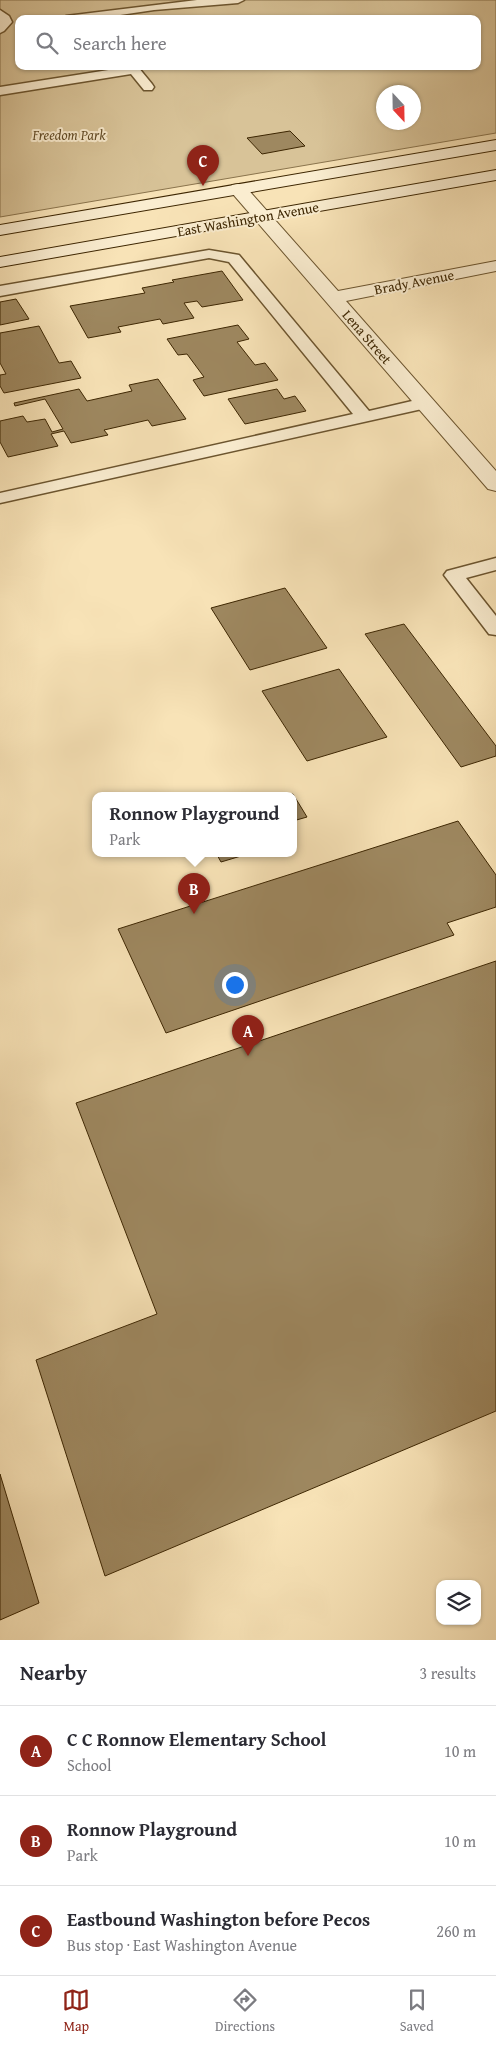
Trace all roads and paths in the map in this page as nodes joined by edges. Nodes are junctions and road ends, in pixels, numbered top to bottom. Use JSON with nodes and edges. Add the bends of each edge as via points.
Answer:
{"nodes":[{"id":1,"x":238,"y":0,"type":"edge"},
{"id":2,"x":0,"y":13,"type":"edge"},
{"id":3,"x":95,"y":15,"type":"edge"},
{"id":4,"x":15,"y":26,"type":"edge"},
{"id":5,"x":1,"y":28,"type":"edge"},
{"id":6,"x":148,"y":87,"type":"dead end"},
{"id":7,"x":0,"y":91,"type":"edge"},
{"id":8,"x":496,"y":145,"type":"edge"},
{"id":9,"x":496,"y":154,"type":"edge"},
{"id":10,"x":496,"y":174,"type":"edge"},
{"id":11,"x":238,"y":189,"type":"junction"},
{"id":12,"x":256,"y":211,"type":"junction"},
{"id":13,"x":108,"y":212,"type":"junction"},
{"id":14,"x":0,"y":230,"type":"edge"},
{"id":15,"x":0,"y":244,"type":"edge"},
{"id":16,"x":0,"y":262,"type":"edge"},
{"id":17,"x":496,"y":266,"type":"edge"},
{"id":18,"x":0,"y":291,"type":"edge"},
{"id":19,"x":332,"y":298,"type":"junction"},
{"id":20,"x":425,"y":403,"type":"junction"},
{"id":21,"x":365,"y":417,"type":"junction"},
{"id":22,"x":492,"y":475,"type":"edge"},
{"id":23,"x":1,"y":497,"type":"edge"},
{"id":24,"x":496,"y":564,"type":"edge"},
{"id":25,"x":496,"y":629,"type":"edge"}],
"edges":[{"from":1,"to":3,"type":"lane"},
{"from":2,"to":5,"type":"lane","via":[[6,22]]},
{"from":4,"to":5,"type":"lane"},
{"from":6,"to":7,"type":"lane","via":[[134,70]]},
{"from":8,"to":11,"type":"main road","name":"East Washington Avenue"},
{"from":9,"to":12,"type":"main road"},
{"from":10,"to":12,"type":"main road","name":"East Washington Avenue"},
{"from":11,"to":12,"type":"main road","name":"Lena Street"},
{"from":11,"to":13,"type":"main road","name":"East Washington Avenue"},
{"from":12,"to":16,"type":"main road","name":"East Washington Avenue"},
{"from":12,"to":19,"type":"main road","name":"Lena Street"},
{"from":13,"to":14,"type":"main road","name":"East Washington Avenue"},
{"from":13,"to":15,"type":"main road","via":[[89,224]]},
{"from":17,"to":19,"type":"main road","name":"Brady Avenue"},
{"from":18,"to":21,"type":"lane","via":[[209,254],[234,258]]},
{"from":19,"to":20,"type":"main road","name":"Lena Street"},
{"from":20,"to":21,"type":"lane"},
{"from":20,"to":22,"type":"main road","name":"Lena Street"},
{"from":21,"to":23,"type":"lane"},
{"from":24,"to":25,"type":"lane","via":[[454,575]]}]}
